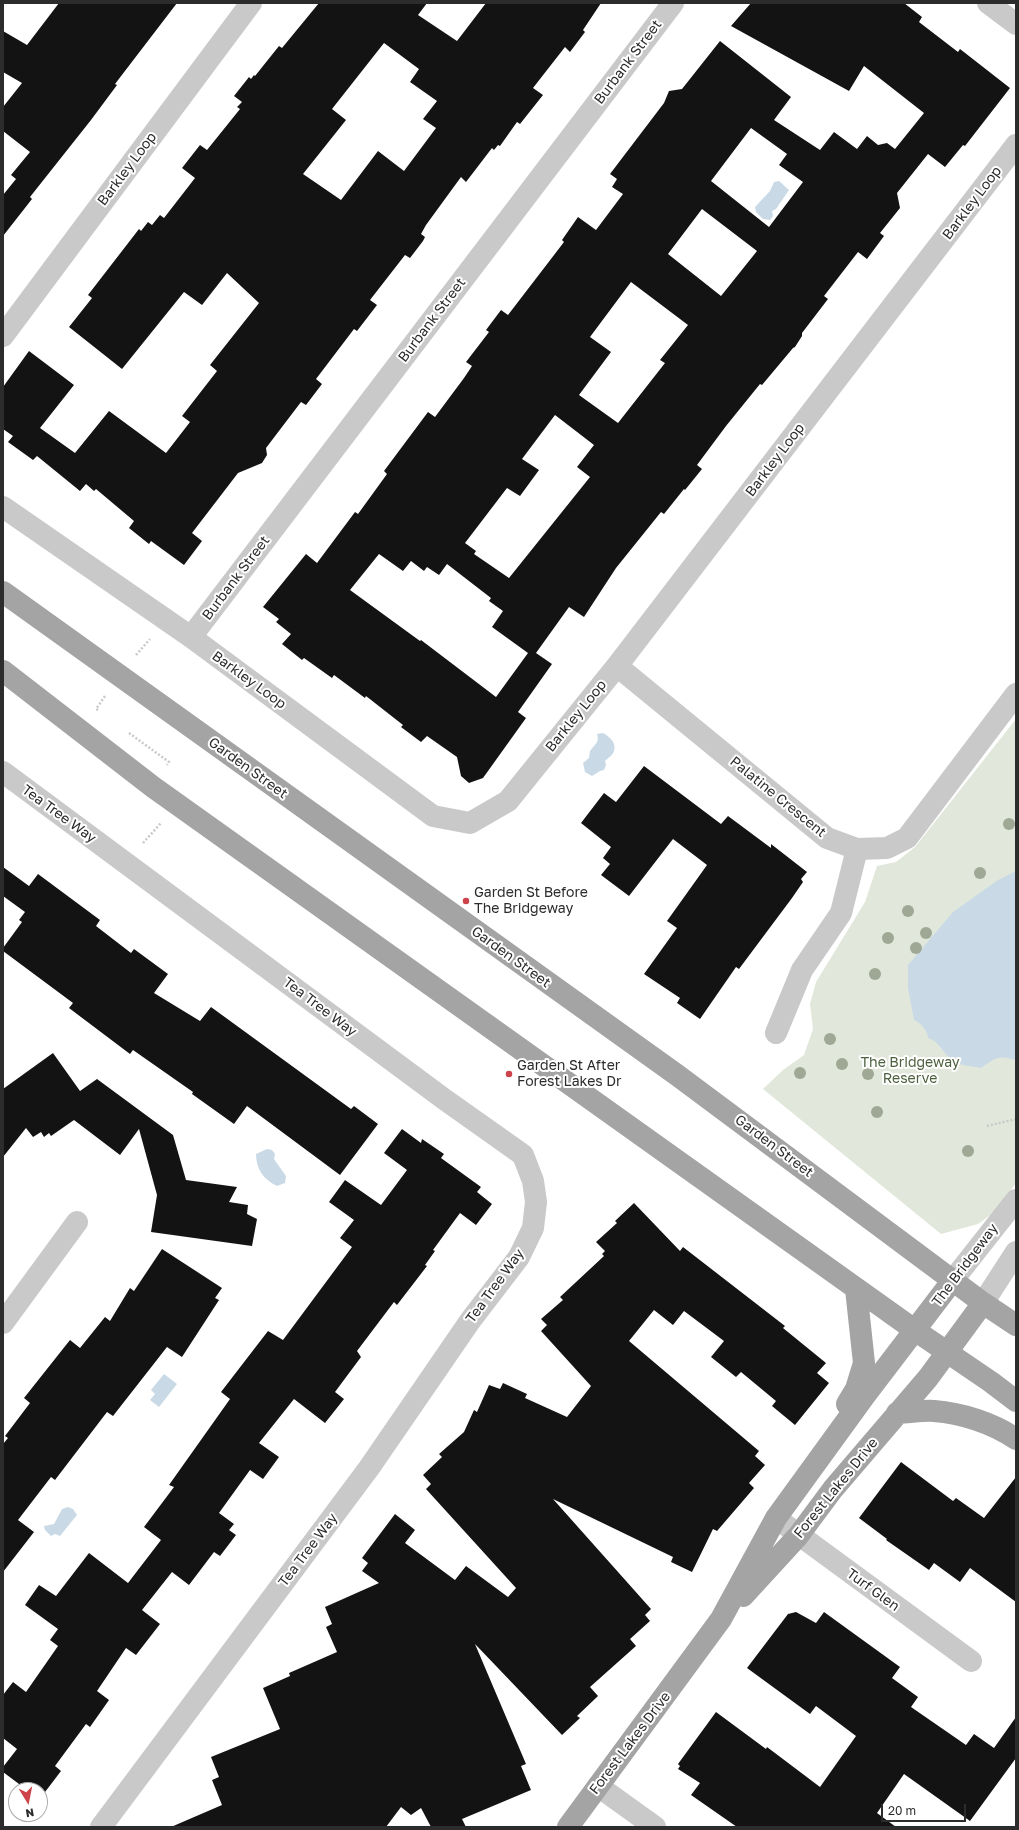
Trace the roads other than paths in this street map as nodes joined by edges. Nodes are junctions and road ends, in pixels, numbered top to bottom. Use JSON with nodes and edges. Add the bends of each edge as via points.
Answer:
{"nodes":[{"id":1,"x":251,"y":3,"type":"edge"},
{"id":2,"x":673,"y":3,"type":"edge"},
{"id":3,"x":988,"y":3,"type":"edge"},
{"id":4,"x":1016,"y":24,"type":"edge"},
{"id":5,"x":1016,"y":145,"type":"edge"},
{"id":6,"x":3,"y":336,"type":"edge"},
{"id":7,"x":3,"y":507,"type":"edge"},
{"id":8,"x":3,"y":592,"type":"edge"},
{"id":9,"x":191,"y":637,"type":"junction"},
{"id":10,"x":617,"y":666,"type":"junction"},
{"id":11,"x":3,"y":671,"type":"edge"},
{"id":12,"x":1016,"y":694,"type":"edge"},
{"id":13,"x":3,"y":772,"type":"edge"},
{"id":14,"x":857,"y":849,"type":"junction"},
{"id":15,"x":776,"y":1033,"type":"dead end"},
{"id":16,"x":1016,"y":1200,"type":"edge"},
{"id":17,"x":77,"y":1222,"type":"dead end"},
{"id":18,"x":1016,"y":1252,"type":"edge"},
{"id":19,"x":953,"y":1280,"type":"junction"},
{"id":20,"x":856,"y":1289,"type":"junction"},
{"id":21,"x":983,"y":1303,"type":"junction"},
{"id":22,"x":3,"y":1323,"type":"edge"},
{"id":23,"x":1016,"y":1325,"type":"edge"},
{"id":24,"x":916,"y":1331,"type":"junction"},
{"id":25,"x":947,"y":1352,"type":"junction"},
{"id":26,"x":1016,"y":1400,"type":"edge"},
{"id":27,"x":896,"y":1413,"type":"junction"},
{"id":28,"x":839,"y":1431,"type":"junction"},
{"id":29,"x":1016,"y":1439,"type":"edge"},
{"id":30,"x":776,"y":1518,"type":"junction"},
{"id":31,"x":798,"y":1536,"type":"junction"},
{"id":32,"x":721,"y":1619,"type":"junction"},
{"id":33,"x":971,"y":1661,"type":"dead end"},
{"id":34,"x":598,"y":1786,"type":"junction"},
{"id":35,"x":101,"y":1827,"type":"edge"},
{"id":36,"x":568,"y":1827,"type":"edge"},
{"id":37,"x":655,"y":1827,"type":"edge"}],
"edges":[{"from":1,"to":6,"type":"street","name":"Barkley Loop"},
{"from":2,"to":9,"type":"street","name":"Burbank Street"},
{"from":3,"to":4,"type":"street"},
{"from":5,"to":10,"type":"street","name":"Barkley Loop"},
{"from":7,"to":9,"type":"street","name":"Barkley Loop"},
{"from":8,"to":19,"type":"main road","name":"Garden Street","via":[[688,1083]]},
{"from":9,"to":10,"type":"street","name":"Barkley Loop","via":[[434,816],[470,823],[508,801]]},
{"from":10,"to":14,"type":"street","name":"Palatine Crescent","via":[[827,838]]},
{"from":11,"to":20,"type":"main road","via":[[153,787]]},
{"from":12,"to":14,"type":"street","name":"Palatine Crescent","via":[[907,838],[887,848]]},
{"from":13,"to":35,"type":"street","name":"Tea Tree Way","via":[[523,1155],[533,1181],[536,1202],[533,1228],[519,1257],[470,1321],[369,1468]]},
{"from":14,"to":15,"type":"street","via":[[842,913],[802,970]]},
{"from":16,"to":19,"type":"street","name":"The Bridgeway"},
{"from":17,"to":22,"type":"street"},
{"from":18,"to":21,"type":"street"},
{"from":19,"to":21,"type":"main road","name":"Garden Street"},
{"from":19,"to":24,"type":"main road","name":"The Bridgeway"},
{"from":20,"to":24,"type":"main road"},
{"from":20,"to":28,"type":"main road","via":[[864,1363],[856,1389],[838,1420]]},
{"from":21,"to":23,"type":"main road","name":"Garden Street"},
{"from":21,"to":25,"type":"main road"},
{"from":24,"to":25,"type":"main road"},
{"from":24,"to":28,"type":"main road","name":"Forest Lakes Drive"},
{"from":25,"to":26,"type":"main road"},
{"from":25,"to":27,"type":"main road","name":"Forest Lakes Drive","via":[[928,1378]]},
{"from":27,"to":29,"type":"main road","via":[[932,1411],[953,1414],[1003,1430]]},
{"from":27,"to":31,"type":"main road","name":"Forest Lakes Drive"},
{"from":28,"to":30,"type":"main road","name":"Forest Lakes Drive"},
{"from":30,"to":31,"type":"street","name":"Turf Glen"},
{"from":30,"to":32,"type":"main road","name":"Forest Lakes Drive"},
{"from":31,"to":32,"type":"main road","name":"Forest Lakes Drive"},
{"from":31,"to":33,"type":"street","name":"Turf Glen"},
{"from":32,"to":34,"type":"main road","name":"Forest Lakes Drive"},
{"from":34,"to":36,"type":"main road","name":"Forest Lakes Drive"},
{"from":34,"to":37,"type":"street"}]}
